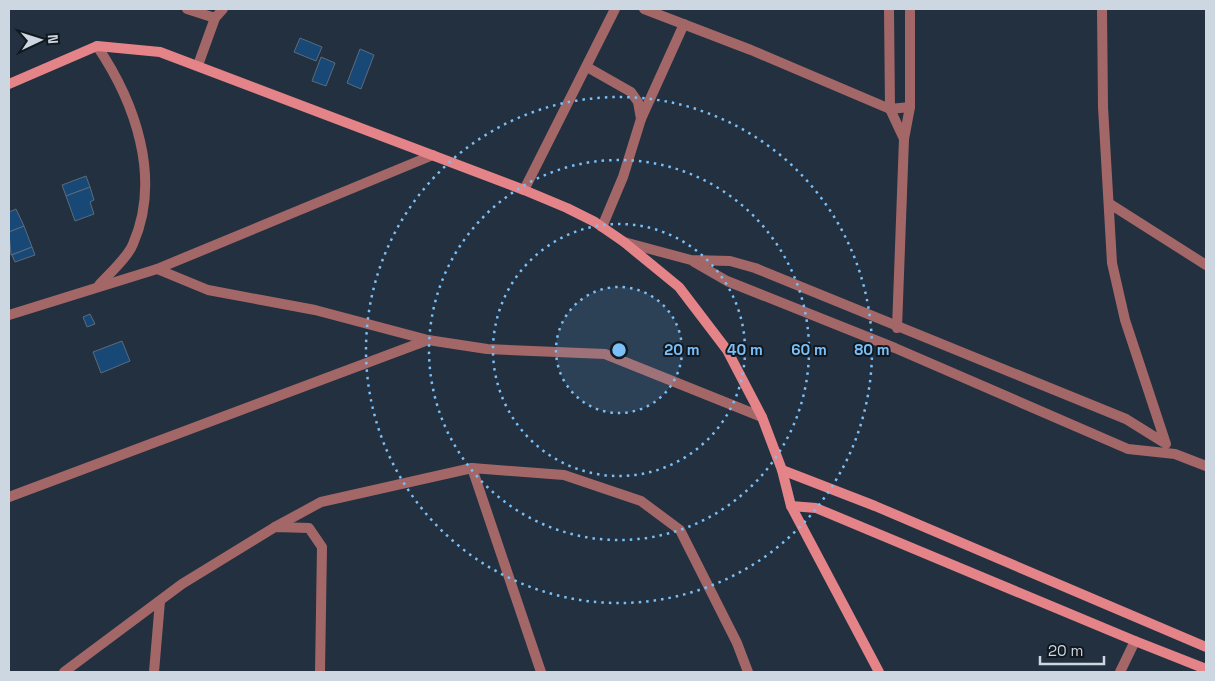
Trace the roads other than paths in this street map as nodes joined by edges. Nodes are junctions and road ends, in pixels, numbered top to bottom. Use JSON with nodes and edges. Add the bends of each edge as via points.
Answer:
{"nodes":[{"id":1,"x":187,"y":9,"type":"edge"},
{"id":2,"x":223,"y":9,"type":"edge"},
{"id":3,"x":615,"y":9,"type":"edge"},
{"id":4,"x":644,"y":9,"type":"edge"},
{"id":5,"x":889,"y":9,"type":"edge"},
{"id":6,"x":910,"y":9,"type":"edge"},
{"id":7,"x":1102,"y":9,"type":"edge"},
{"id":8,"x":200,"y":11,"type":"edge"},
{"id":9,"x":215,"y":18,"type":"junction"},
{"id":10,"x":684,"y":24,"type":"junction"},
{"id":11,"x":97,"y":46,"type":"junction"},
{"id":12,"x":198,"y":65,"type":"junction"},
{"id":13,"x":587,"y":67,"type":"junction"},
{"id":14,"x":9,"y":84,"type":"edge"},
{"id":15,"x":910,"y":107,"type":"junction"},
{"id":16,"x":890,"y":109,"type":"junction"},
{"id":17,"x":641,"y":119,"type":"junction"},
{"id":18,"x":904,"y":139,"type":"junction"},
{"id":19,"x":433,"y":155,"type":"junction"},
{"id":20,"x":524,"y":190,"type":"junction"},
{"id":21,"x":1110,"y":204,"type":"junction"},
{"id":22,"x":602,"y":227,"type":"junction"},
{"id":23,"x":624,"y":242,"type":"junction"},
{"id":24,"x":691,"y":260,"type":"junction"},
{"id":25,"x":1206,"y":265,"type":"edge"},
{"id":26,"x":157,"y":269,"type":"junction"},
{"id":27,"x":99,"y":286,"type":"junction"},
{"id":28,"x":9,"y":315,"type":"edge"},
{"id":29,"x":897,"y":328,"type":"junction"},
{"id":30,"x":428,"y":340,"type":"junction"},
{"id":31,"x":762,"y":417,"type":"junction"},
{"id":32,"x":1163,"y":442,"type":"junction"},
{"id":33,"x":1175,"y":454,"type":"junction"},
{"id":34,"x":1206,"y":466,"type":"edge"},
{"id":35,"x":472,"y":468,"type":"junction"},
{"id":36,"x":782,"y":470,"type":"junction"},
{"id":37,"x":9,"y":497,"type":"edge"},
{"id":38,"x":791,"y":506,"type":"junction"},
{"id":39,"x":275,"y":526,"type":"junction"},
{"id":40,"x":160,"y":601,"type":"junction"},
{"id":41,"x":1134,"y":641,"type":"junction"},
{"id":42,"x":1206,"y":646,"type":"edge"},
{"id":43,"x":1206,"y":669,"type":"edge"},
{"id":44,"x":64,"y":672,"type":"edge"},
{"id":45,"x":154,"y":672,"type":"edge"},
{"id":46,"x":320,"y":672,"type":"edge"},
{"id":47,"x":541,"y":672,"type":"edge"},
{"id":48,"x":748,"y":672,"type":"edge"},
{"id":49,"x":879,"y":672,"type":"edge"},
{"id":50,"x":1120,"y":672,"type":"edge"}],
"edges":[{"from":1,"to":8,"type":"street"},
{"from":2,"to":9,"type":"street"},
{"from":3,"to":13,"type":"street"},
{"from":4,"to":10,"type":"street"},
{"from":5,"to":16,"type":"street"},
{"from":6,"to":15,"type":"street"},
{"from":7,"to":21,"type":"street","via":[[1103,107]]},
{"from":8,"to":9,"type":"street"},
{"from":9,"to":12,"type":"street"},
{"from":10,"to":16,"type":"street"},
{"from":10,"to":17,"type":"street"},
{"from":11,"to":12,"type":"street","via":[[160,52]]},
{"from":11,"to":14,"type":"street"},
{"from":11,"to":27,"type":"street","via":[[116,73],[130,105],[143,148],[145,199],[133,245]]},
{"from":12,"to":19,"type":"street"},
{"from":13,"to":17,"type":"street","via":[[631,92],[638,102]]},
{"from":13,"to":20,"type":"street"},
{"from":15,"to":16,"type":"street"},
{"from":15,"to":18,"type":"street"},
{"from":16,"to":18,"type":"street"},
{"from":17,"to":22,"type":"street"},
{"from":18,"to":29,"type":"street"},
{"from":19,"to":20,"type":"street"},
{"from":19,"to":26,"type":"street"},
{"from":20,"to":22,"type":"street"},
{"from":21,"to":25,"type":"street"},
{"from":21,"to":32,"type":"street","via":[[1112,263]]},
{"from":22,"to":23,"type":"street"},
{"from":23,"to":24,"type":"street"},
{"from":23,"to":31,"type":"street","via":[[679,287],[727,350]]},
{"from":24,"to":29,"type":"street","via":[[730,261],[755,268]]},
{"from":24,"to":33,"type":"street","via":[[728,281],[895,348],[1128,449]]},
{"from":26,"to":27,"type":"street"},
{"from":26,"to":30,"type":"street","via":[[208,290],[315,310]]},
{"from":27,"to":28,"type":"street"},
{"from":29,"to":32,"type":"street","via":[[1126,419]]},
{"from":30,"to":31,"type":"street","via":[[487,349],[605,354]]},
{"from":30,"to":37,"type":"street"},
{"from":31,"to":36,"type":"street"},
{"from":32,"to":33,"type":"street"},
{"from":33,"to":34,"type":"street"},
{"from":35,"to":39,"type":"street","via":[[321,502]]},
{"from":35,"to":47,"type":"street"},
{"from":35,"to":48,"type":"street","via":[[564,475],[641,501],[680,530],[737,643]]},
{"from":36,"to":38,"type":"street"},
{"from":36,"to":42,"type":"street"},
{"from":38,"to":41,"type":"street","via":[[816,508]]},
{"from":38,"to":49,"type":"street"},
{"from":39,"to":40,"type":"street"},
{"from":39,"to":46,"type":"street","via":[[309,528],[322,547]]},
{"from":40,"to":44,"type":"street"},
{"from":40,"to":45,"type":"street"},
{"from":41,"to":43,"type":"street"},
{"from":41,"to":50,"type":"street"}]}
